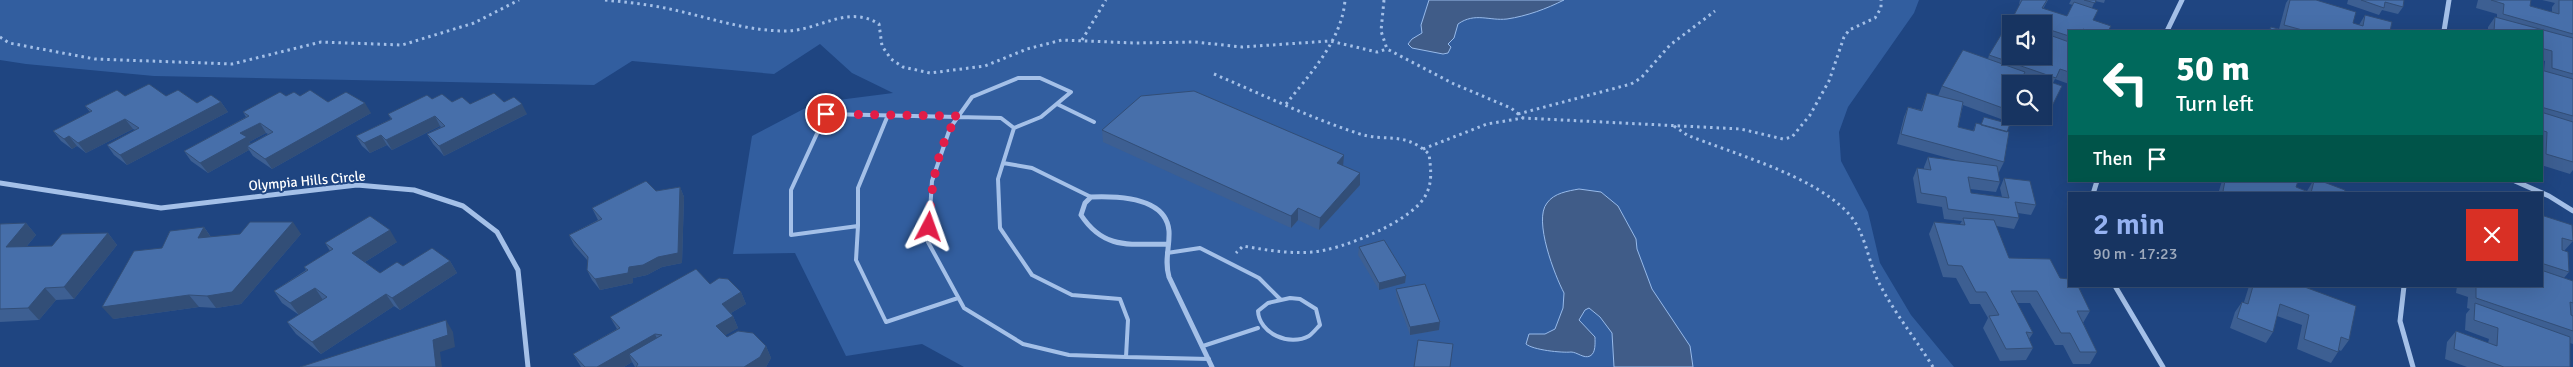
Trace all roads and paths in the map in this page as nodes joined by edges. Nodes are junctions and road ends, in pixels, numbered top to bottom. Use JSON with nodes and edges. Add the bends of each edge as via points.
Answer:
{"nodes":[{"id":1,"x":519,"y":0,"type":"edge"},
{"id":2,"x":606,"y":0,"type":"edge"},
{"id":3,"x":1106,"y":0,"type":"edge"},
{"id":4,"x":1345,"y":0,"type":"edge"},
{"id":5,"x":1384,"y":0,"type":"edge"},
{"id":6,"x":1881,"y":0,"type":"edge"},
{"id":7,"x":2182,"y":0,"type":"edge"},
{"id":8,"x":2449,"y":0,"type":"edge"},
{"id":9,"x":1715,"y":11,"type":"dead end"},
{"id":10,"x":2167,"y":30,"type":"edge"},
{"id":11,"x":2444,"y":30,"type":"edge"},
{"id":12,"x":0,"y":37,"type":"edge"},
{"id":13,"x":1082,"y":40,"type":"junction"},
{"id":14,"x":1330,"y":41,"type":"junction"},
{"id":15,"x":1387,"y":50,"type":"junction"},
{"id":16,"x":1214,"y":74,"type":"dead end"},
{"id":17,"x":1057,"y":104,"type":"junction"},
{"id":18,"x":1286,"y":104,"type":"junction"},
{"id":19,"x":1518,"y":114,"type":"junction"},
{"id":20,"x":888,"y":115,"type":"junction"},
{"id":21,"x":958,"y":116,"type":"junction"},
{"id":22,"x":1524,"y":118,"type":"junction"},
{"id":23,"x":1094,"y":122,"type":"dead end"},
{"id":24,"x":1673,"y":126,"type":"junction"},
{"id":25,"x":1014,"y":128,"type":"junction"},
{"id":26,"x":1423,"y":149,"type":"junction"},
{"id":27,"x":1003,"y":163,"type":"junction"},
{"id":28,"x":2516,"y":182,"type":"edge"},
{"id":29,"x":0,"y":183,"type":"edge"},
{"id":30,"x":2540,"y":192,"type":"edge"},
{"id":31,"x":2543,"y":193,"type":"edge"},
{"id":32,"x":1091,"y":197,"type":"junction"},
{"id":33,"x":2573,"y":211,"type":"edge"},
{"id":34,"x":858,"y":226,"type":"junction"},
{"id":35,"x":1167,"y":244,"type":"junction"},
{"id":36,"x":1165,"y":254,"type":"junction"},
{"id":37,"x":1227,"y":262,"type":"junction"},
{"id":38,"x":2116,"y":287,"type":"edge"},
{"id":39,"x":2404,"y":287,"type":"edge"},
{"id":40,"x":958,"y":298,"type":"junction"},
{"id":41,"x":1280,"y":298,"type":"junction"},
{"id":42,"x":1258,"y":328,"type":"junction"},
{"id":43,"x":1264,"y":335,"type":"dead end"},
{"id":44,"x":1271,"y":341,"type":"dead end"},
{"id":45,"x":1203,"y":346,"type":"junction"},
{"id":46,"x":1126,"y":357,"type":"junction"},
{"id":47,"x":1209,"y":359,"type":"junction"},
{"id":48,"x":528,"y":367,"type":"edge"},
{"id":49,"x":1212,"y":367,"type":"edge"},
{"id":50,"x":1933,"y":367,"type":"edge"},
{"id":51,"x":2164,"y":367,"type":"edge"},
{"id":52,"x":2413,"y":367,"type":"edge"}],
"edges":[{"from":1,"to":12,"type":"path","via":[[474,23],[402,46],[321,42],[217,66],[162,60],[95,59],[9,43]]},
{"from":2,"to":13,"type":"path","via":[[664,8],[740,26],[775,29],[801,30],[855,14],[868,15],[879,24],[882,46],[891,59],[903,67],[930,73],[984,66],[1027,49],[1062,40]]},
{"from":3,"to":13,"type":"path"},
{"from":4,"to":14,"type":"path","via":[[1344,13]]},
{"from":5,"to":15,"type":"path","via":[[1381,32]]},
{"from":6,"to":24,"type":"path","via":[[1881,8],[1875,18],[1849,30],[1844,37],[1829,81],[1810,115],[1792,137],[1783,139],[1741,129]]},
{"from":7,"to":10,"type":"street"},
{"from":8,"to":11,"type":"street"},
{"from":9,"to":19,"type":"path","via":[[1670,45],[1641,78],[1631,84]]},
{"from":13,"to":14,"type":"path","via":[[1195,42],[1242,47]]},
{"from":14,"to":15,"type":"path","via":[[1377,52]]},
{"from":14,"to":18,"type":"path","via":[[1321,61]]},
{"from":15,"to":19,"type":"path"},
{"from":16,"to":18,"type":"path"},
{"from":17,"to":21,"type":"lane","via":[[1071,92],[1040,78],[1018,78],[972,97]]},
{"from":17,"to":23,"type":"lane"},
{"from":17,"to":25,"type":"lane","via":[[1041,117]]},
{"from":18,"to":26,"type":"path","via":[[1358,134],[1394,137],[1417,143]]},
{"from":19,"to":22,"type":"path"},
{"from":20,"to":21,"type":"lane"},
{"from":20,"to":34,"type":"lane","via":[[858,188]]},
{"from":20,"to":34,"type":"lane","via":[[826,114],[791,190],[791,235]]},
{"from":21,"to":25,"type":"lane","via":[[1001,118]]},
{"from":21,"to":40,"type":"lane","via":[[950,128],[932,182],[928,242]]},
{"from":22,"to":24,"type":"path"},
{"from":22,"to":26,"type":"path","via":[[1487,124]]},
{"from":24,"to":50,"type":"path","via":[[1687,135],[1808,185],[1842,206],[1855,221],[1888,301]]},
{"from":25,"to":27,"type":"lane"},
{"from":26,"to":37,"type":"path","via":[[1428,154],[1432,178],[1424,198],[1408,216],[1360,240],[1314,252],[1281,253],[1243,246]]},
{"from":27,"to":32,"type":"lane","via":[[1032,168]]},
{"from":27,"to":46,"type":"lane","via":[[998,180],[1000,228],[1032,275],[1072,295],[1120,299],[1128,320]]},
{"from":28,"to":30,"type":"street"},
{"from":29,"to":48,"type":"street","name":"Olympia Hills Circle","via":[[161,208],[357,185],[414,190],[463,206],[497,232],[518,270]]},
{"from":31,"to":33,"type":"street"},
{"from":32,"to":35,"type":"street","via":[[1130,197],[1146,202],[1161,214],[1168,225]]},
{"from":32,"to":35,"type":"street","via":[[1081,215],[1096,236],[1121,245]]},
{"from":34,"to":40,"type":"lane","via":[[856,260],[886,322]]},
{"from":35,"to":36,"type":"street"},
{"from":36,"to":37,"type":"lane","via":[[1200,248]]},
{"from":36,"to":45,"type":"street","via":[[1169,278]]},
{"from":37,"to":41,"type":"lane","via":[[1259,278]]},
{"from":38,"to":51,"type":"street"},
{"from":39,"to":52,"type":"street","via":[[2400,321]]},
{"from":40,"to":46,"type":"lane","via":[[964,308],[1023,344],[1070,356]]},
{"from":41,"to":42,"type":"lane","via":[[1263,306]]},
{"from":41,"to":44,"type":"lane","via":[[1295,298],[1309,303],[1319,316],[1320,324],[1302,343],[1291,345]]},
{"from":42,"to":43,"type":"lane"},
{"from":42,"to":45,"type":"lane"},
{"from":45,"to":47,"type":"street"},
{"from":46,"to":47,"type":"lane"},
{"from":47,"to":49,"type":"street"}]}
